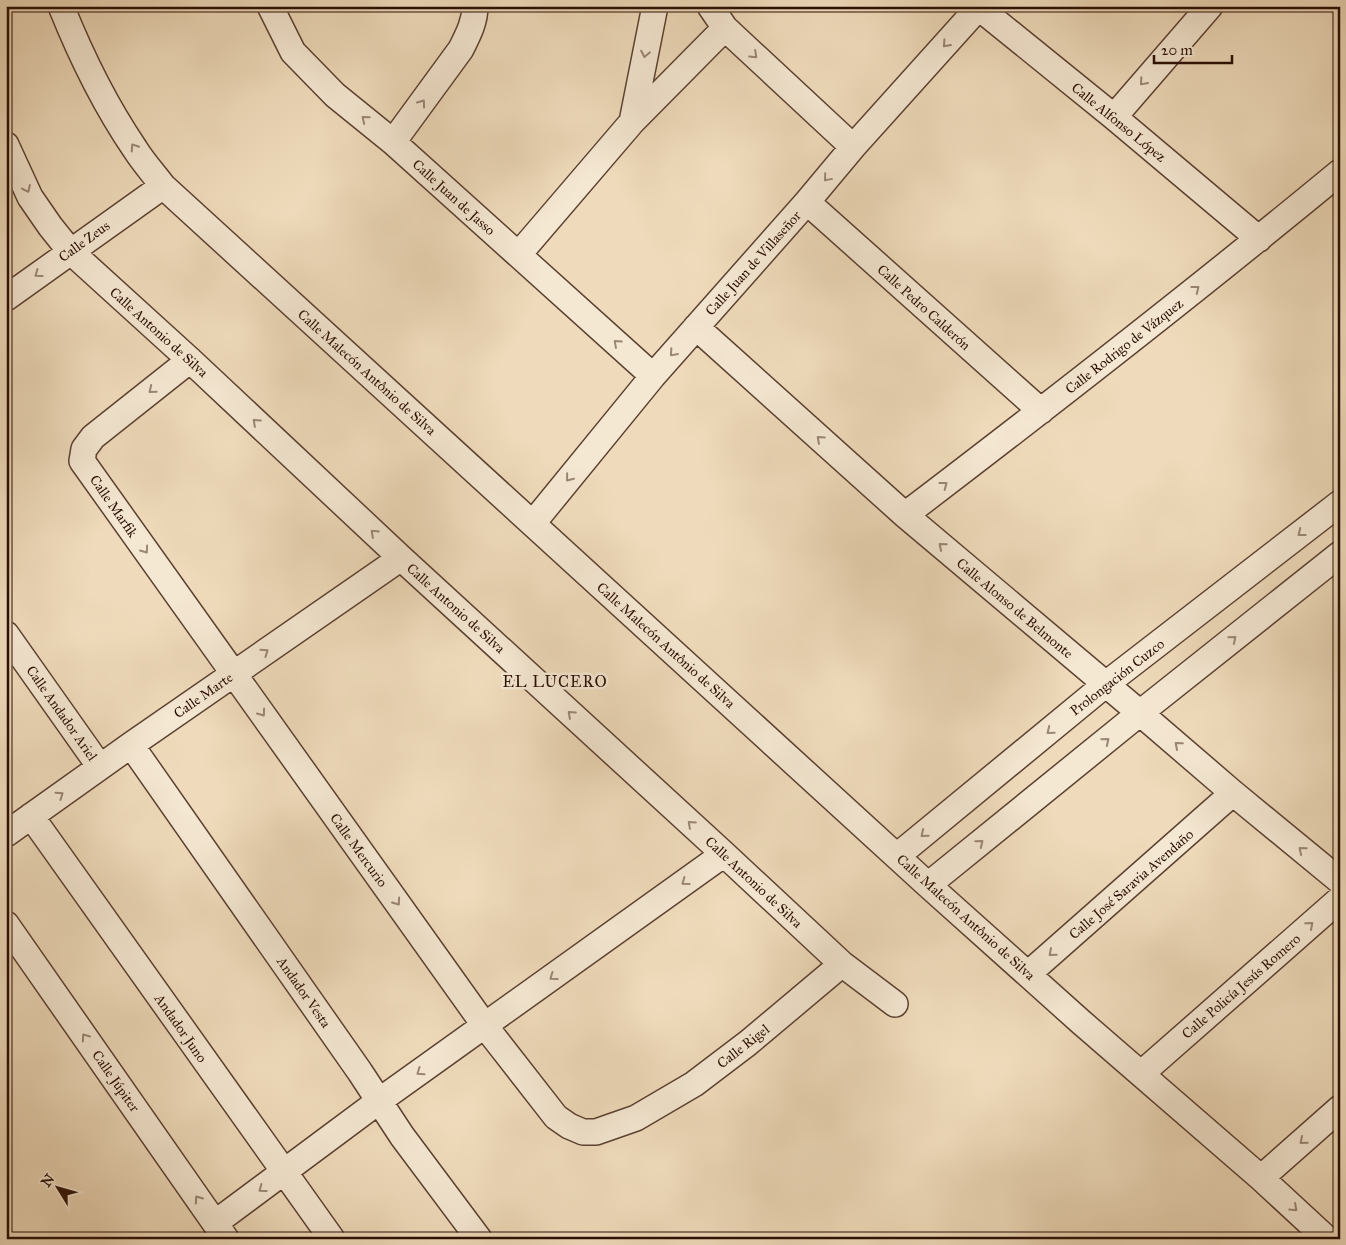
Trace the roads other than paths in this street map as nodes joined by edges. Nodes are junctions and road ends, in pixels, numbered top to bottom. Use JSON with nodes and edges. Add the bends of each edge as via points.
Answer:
{"nodes":[{"id":1,"x":61,"y":6,"type":"edge"},
{"id":2,"x":270,"y":6,"type":"edge"},
{"id":3,"x":475,"y":6,"type":"edge"},
{"id":4,"x":655,"y":6,"type":"edge"},
{"id":5,"x":710,"y":6,"type":"edge"},
{"id":6,"x":1210,"y":6,"type":"edge"},
{"id":7,"x":978,"y":7,"type":"edge"},
{"id":8,"x":725,"y":28,"type":"junction"},
{"id":9,"x":1114,"y":117,"type":"junction"},
{"id":10,"x":632,"y":122,"type":"junction"},
{"id":11,"x":393,"y":142,"type":"junction"},
{"id":12,"x":6,"y":144,"type":"edge"},
{"id":13,"x":853,"y":147,"type":"junction"},
{"id":14,"x":1340,"y":172,"type":"edge"},
{"id":15,"x":158,"y":189,"type":"junction"},
{"id":16,"x":807,"y":202,"type":"junction"},
{"id":17,"x":1259,"y":239,"type":"junction"},
{"id":18,"x":78,"y":245,"type":"junction"},
{"id":19,"x":519,"y":254,"type":"junction"},
{"id":20,"x":6,"y":298,"type":"edge"},
{"id":21,"x":696,"y":327,"type":"junction"},
{"id":22,"x":190,"y":360,"type":"junction"},
{"id":23,"x":653,"y":376,"type":"junction"},
{"id":24,"x":1041,"y":411,"type":"junction"},
{"id":25,"x":1340,"y":503,"type":"edge"},
{"id":26,"x":905,"y":515,"type":"junction"},
{"id":27,"x":533,"y":522,"type":"junction"},
{"id":28,"x":1340,"y":554,"type":"edge"},
{"id":29,"x":401,"y":558,"type":"junction"},
{"id":30,"x":6,"y":634,"type":"edge"},
{"id":31,"x":234,"y":674,"type":"junction"},
{"id":32,"x":1106,"y":684,"type":"junction"},
{"id":33,"x":1140,"y":713,"type":"junction"},
{"id":34,"x":131,"y":745,"type":"junction"},
{"id":35,"x":100,"y":767,"type":"junction"},
{"id":36,"x":1233,"y":793,"type":"junction"},
{"id":37,"x":31,"y":816,"type":"junction"},
{"id":38,"x":6,"y":834,"type":"edge"},
{"id":39,"x":724,"y":854,"type":"junction"},
{"id":40,"x":897,"y":856,"type":"junction"},
{"id":41,"x":1340,"y":881,"type":"edge"},
{"id":42,"x":928,"y":885,"type":"junction"},
{"id":43,"x":1340,"y":899,"type":"edge"},
{"id":44,"x":6,"y":924,"type":"edge"},
{"id":45,"x":842,"y":964,"type":"junction"},
{"id":46,"x":1028,"y":974,"type":"junction"},
{"id":47,"x":895,"y":1004,"type":"dead end"},
{"id":48,"x":485,"y":1026,"type":"junction"},
{"id":49,"x":1142,"y":1073,"type":"junction"},
{"id":50,"x":379,"y":1101,"type":"junction"},
{"id":51,"x":1340,"y":1108,"type":"edge"},
{"id":52,"x":636,"y":1118,"type":"joint"},
{"id":53,"x":284,"y":1173,"type":"junction"},
{"id":54,"x":1261,"y":1178,"type":"junction"},
{"id":55,"x":220,"y":1231,"type":"edge"},
{"id":56,"x":332,"y":1239,"type":"edge"},
{"id":57,"x":479,"y":1239,"type":"edge"},
{"id":58,"x":1326,"y":1239,"type":"edge"}],
"edges":[{"from":15,"to":1,"type":"street","name":"Calle Malecón Antônio de Silva","one_way":true,"via":[[77,47]]},
{"from":11,"to":2,"type":"street","name":"Calle Juan de Jasso","one_way":true,"via":[[308,69],[293,52]]},
{"from":11,"to":3,"type":"street","one_way":true,"via":[[460,49],[469,34]]},
{"from":4,"to":10,"type":"street","one_way":true},
{"from":5,"to":8,"type":"street"},
{"from":6,"to":9,"type":"street","one_way":true},
{"from":7,"to":9,"type":"street","name":"Calle Alfonso López"},
{"from":7,"to":13,"type":"street","name":"Calle Juan de Villaseñor","one_way":true},
{"from":8,"to":10,"type":"street"},
{"from":8,"to":13,"type":"street","one_way":true},
{"from":9,"to":17,"type":"street","name":"Calle Alfonso López"},
{"from":10,"to":19,"type":"street"},
{"from":11,"to":19,"type":"street","name":"Calle Juan de Jasso"},
{"from":12,"to":18,"type":"street","name":"Calle Antonio de Silva","one_way":true,"via":[[30,197],[50,226]]},
{"from":13,"to":16,"type":"street","name":"Calle Juan de Villaseñor","one_way":true},
{"from":14,"to":17,"type":"street","name":"Calle Rodrigo de Vázquez"},
{"from":15,"to":18,"type":"street","name":"Calle Zeus"},
{"from":15,"to":27,"type":"street","name":"Calle Malecón Antônio de Silva"},
{"from":16,"to":21,"type":"street","name":"Calle Juan de Villaseñor"},
{"from":16,"to":24,"type":"street","name":"Calle Pedro Calderón"},
{"from":24,"to":17,"type":"street","name":"Calle Rodrigo de Vázquez","one_way":true},
{"from":18,"to":20,"type":"street","name":"Calle Zeus","one_way":true},
{"from":18,"to":22,"type":"street","name":"Calle Antonio de Silva"},
{"from":23,"to":19,"type":"street","name":"Calle Juan de Jasso","one_way":true},
{"from":21,"to":23,"type":"street","name":"Calle Juan de Villaseñor","one_way":true},
{"from":26,"to":21,"type":"street","name":"Calle Alonso de Belmonte","one_way":true},
{"from":29,"to":22,"type":"street","name":"Calle Antonio de Silva","one_way":true},
{"from":22,"to":31,"type":"street","name":"Calle Marfik","one_way":true,"via":[[93,438],[84,449],[82,461]]},
{"from":23,"to":27,"type":"street","name":"Calle Juan de Villaseñor","one_way":true},
{"from":26,"to":24,"type":"street","name":"Calle Rodrigo de Vázquez","one_way":true},
{"from":25,"to":32,"type":"street","name":"Prolongación Cuzco","one_way":true},
{"from":32,"to":26,"type":"street","name":"Calle Alonso de Belmonte","one_way":true},
{"from":27,"to":40,"type":"street","name":"Calle Malecón Antônio de Silva"},
{"from":33,"to":28,"type":"street","one_way":true},
{"from":31,"to":29,"type":"street","name":"Calle Marte","one_way":true},
{"from":39,"to":29,"type":"street","name":"Calle Antonio de Silva","one_way":true},
{"from":30,"to":35,"type":"street","name":"Calle Andador Ariel"},
{"from":31,"to":34,"type":"street","name":"Calle Marte"},
{"from":31,"to":48,"type":"street","name":"Calle Mercurio","one_way":true},
{"from":32,"to":33,"type":"street","name":"Calle Alonso de Belmonte"},
{"from":32,"to":40,"type":"street","name":"Prolongación Cuzco","one_way":true},
{"from":36,"to":33,"type":"street","name":"Calle Alonso de Belmonte","one_way":true},
{"from":42,"to":33,"type":"street","one_way":true},
{"from":34,"to":35,"type":"street","name":"Calle Marte"},
{"from":34,"to":50,"type":"street","name":"Andador Vesta"},
{"from":37,"to":35,"type":"street","name":"Calle Marte","one_way":true},
{"from":41,"to":36,"type":"street","name":"Calle Alonso de Belmonte","one_way":true},
{"from":36,"to":46,"type":"street","name":"Calle José Saravia Avendaño","one_way":true},
{"from":37,"to":38,"type":"street","name":"Calle Marte"},
{"from":37,"to":53,"type":"street","name":"Andador Juno"},
{"from":39,"to":45,"type":"street","name":"Calle Antonio de Silva"},
{"from":39,"to":48,"type":"street","one_way":true},
{"from":40,"to":42,"type":"street","name":"Calle Malecón Antônio de Silva"},
{"from":42,"to":46,"type":"street","name":"Calle Malecón Antônio de Silva"},
{"from":49,"to":43,"type":"street","name":"Calle Policía Jesús Romero","one_way":true},
{"from":55,"to":44,"type":"street","name":"Calle Júpiter","one_way":true},
{"from":45,"to":47,"type":"street","name":"Calle Antonio de Silva"},
{"from":45,"to":52,"type":"street","name":"Calle Rigel","via":[[702,1078]]},
{"from":46,"to":49,"type":"street","name":"Calle Malecón Antônio de Silva"},
{"from":48,"to":50,"type":"street","one_way":true},
{"from":48,"to":52,"type":"street","name":"Calle Mercurio","via":[[556,1116],[569,1126],[583,1132],[596,1132]]},
{"from":49,"to":54,"type":"street","name":"Calle Malecón Antônio de Silva"},
{"from":50,"to":53,"type":"street"},
{"from":50,"to":57,"type":"street","name":"Andador Vesta"},
{"from":51,"to":54,"type":"street","one_way":true},
{"from":53,"to":55,"type":"street","one_way":true},
{"from":53,"to":56,"type":"street","name":"Andador Juno"},
{"from":54,"to":58,"type":"street","name":"Calle Malecón Antônio de Silva","one_way":true}]}
